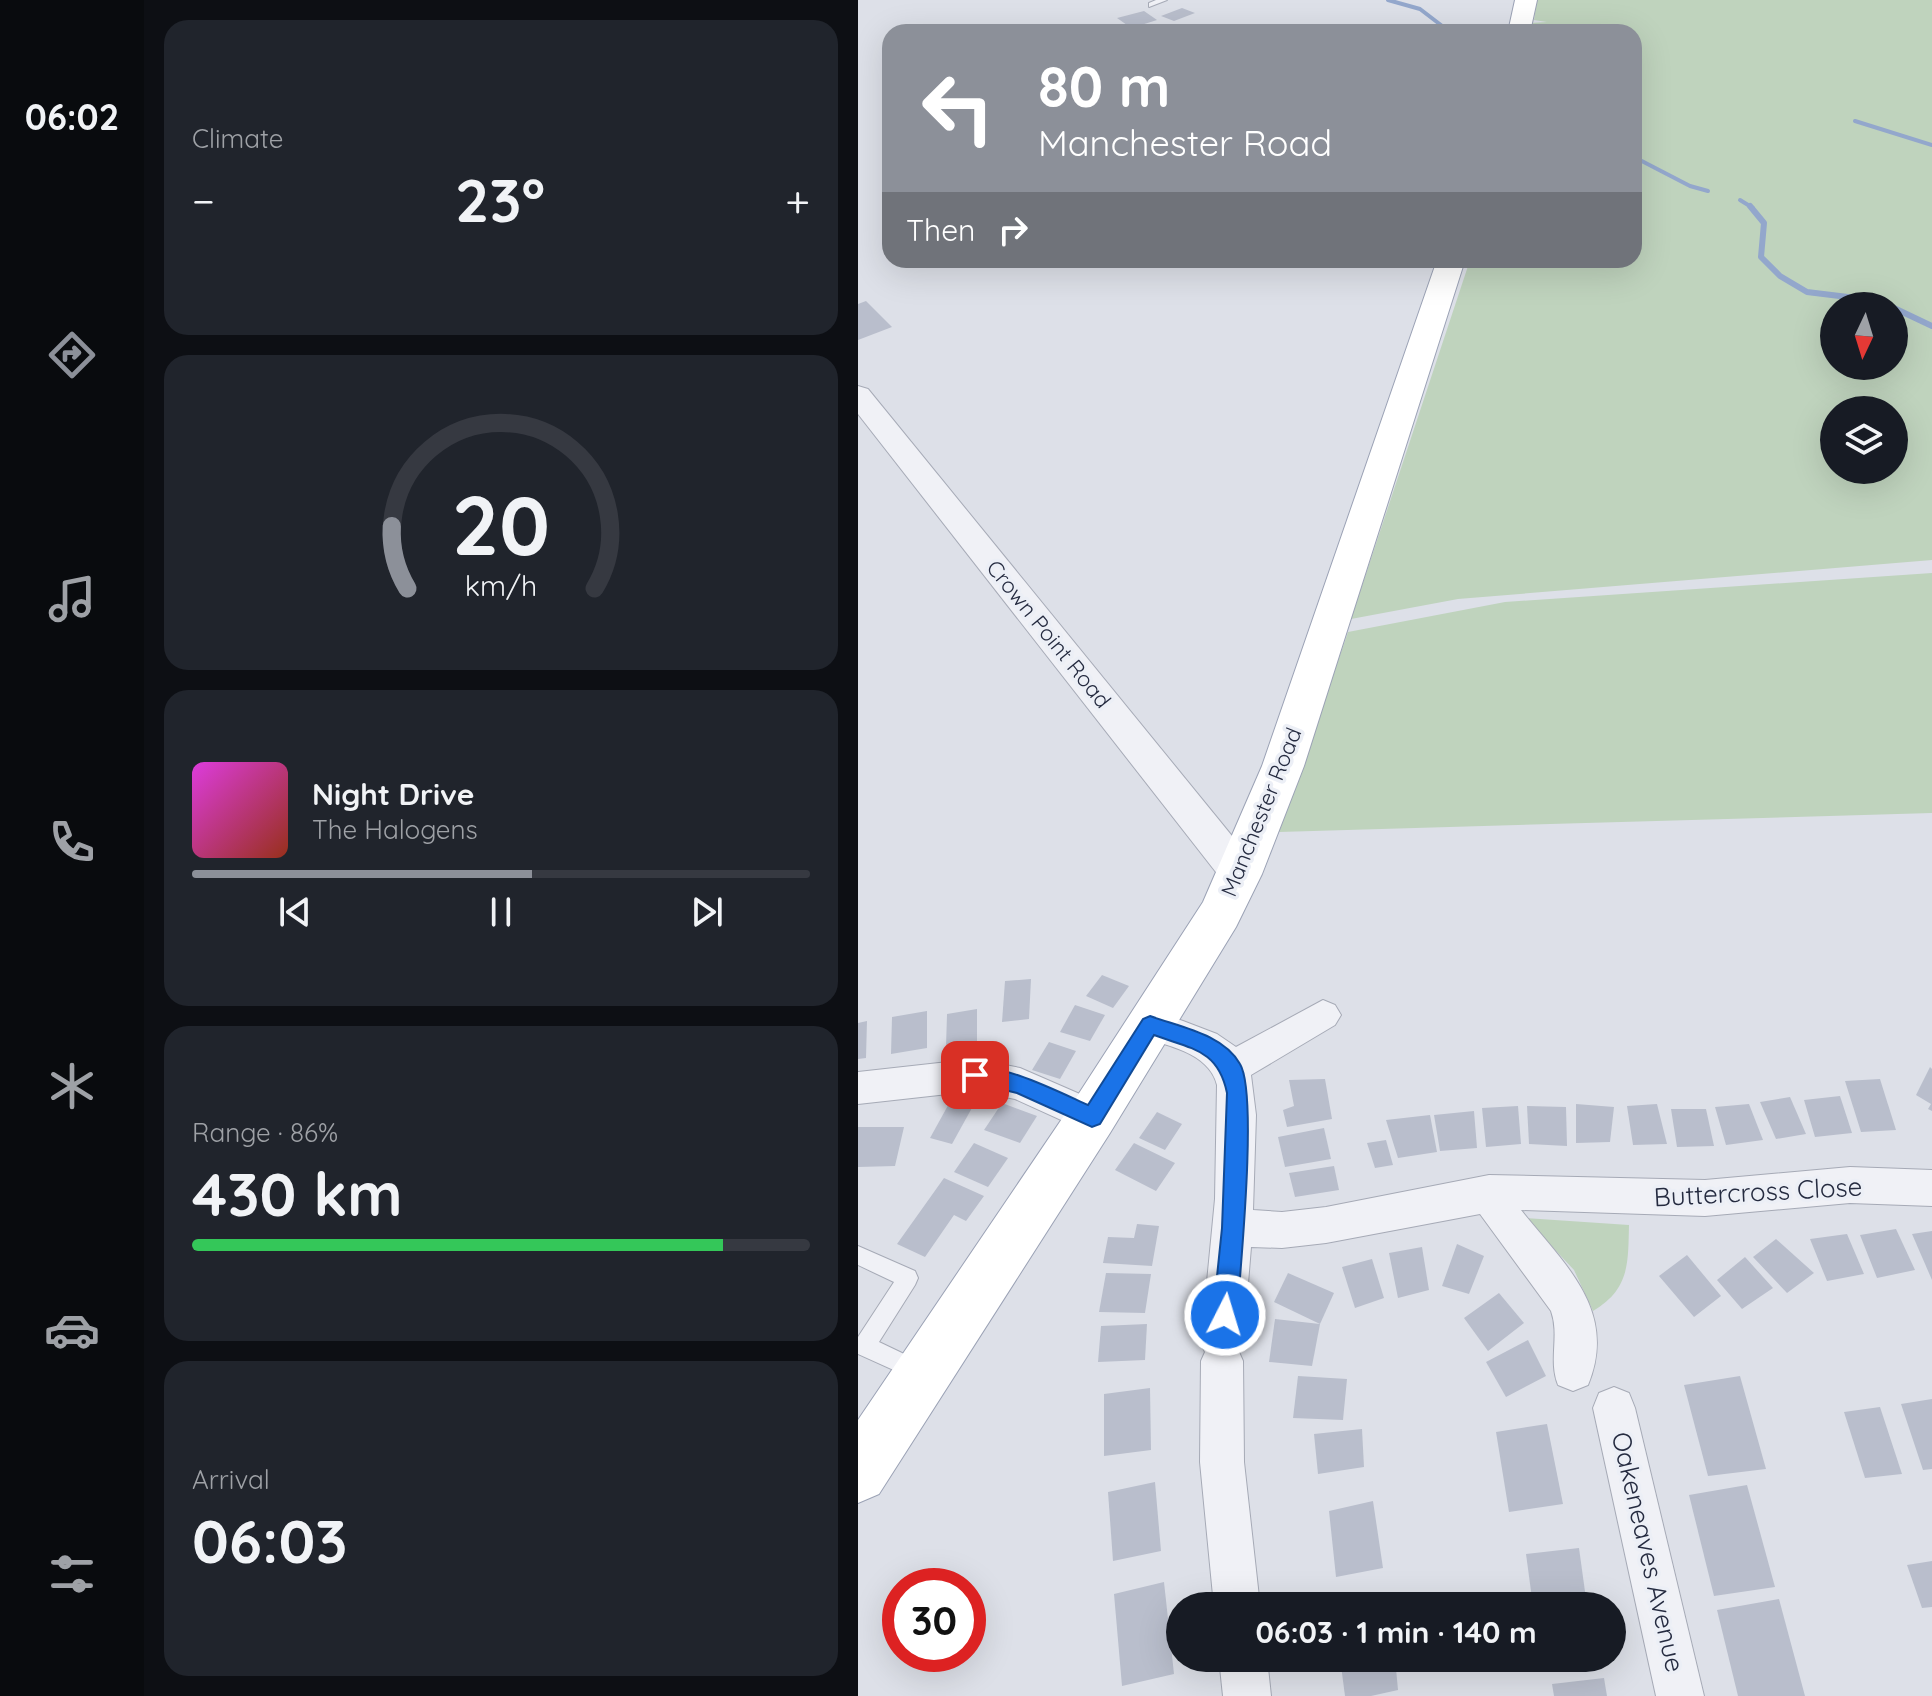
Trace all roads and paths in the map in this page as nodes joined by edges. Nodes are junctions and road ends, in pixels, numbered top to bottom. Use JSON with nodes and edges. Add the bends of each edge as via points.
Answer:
{"nodes":[{"id":1,"x":1163,"y":0,"type":"edge"},
{"id":2,"x":1526,"y":0,"type":"edge"},
{"id":3,"x":1152,"y":5,"type":"dead end"},
{"id":4,"x":1521,"y":24,"type":"edge"},
{"id":5,"x":1448,"y":268,"type":"edge"},
{"id":6,"x":858,"y":395,"type":"edge"},
{"id":7,"x":1240,"y":874,"type":"junction"},
{"id":8,"x":1323,"y":1015,"type":"dead end"},
{"id":9,"x":1150,"y":1025,"type":"junction"},
{"id":10,"x":1232,"y":1068,"type":"junction"},
{"id":11,"x":858,"y":1088,"type":"edge"},
{"id":12,"x":1092,"y":1117,"type":"junction"},
{"id":13,"x":1932,"y":1188,"type":"edge"},
{"id":14,"x":1489,"y":1193,"type":"junction"},
{"id":15,"x":1233,"y":1228,"type":"junction"},
{"id":16,"x":858,"y":1255,"type":"edge"},
{"id":17,"x":1573,"y":1370,"type":"dead end"},
{"id":18,"x":923,"y":1373,"type":"junction"},
{"id":19,"x":1614,"y":1408,"type":"dead end"},
{"id":20,"x":858,"y":1473,"type":"edge"},
{"id":21,"x":1236,"y":1592,"type":"edge"},
{"id":22,"x":1244,"y":1672,"type":"edge"},
{"id":23,"x":1247,"y":1696,"type":"edge"},
{"id":24,"x":1680,"y":1696,"type":"edge"}],
"edges":[{"from":1,"to":3,"type":"lane"},
{"from":2,"to":4,"type":"main road"},
{"from":5,"to":7,"type":"main road","name":"Manchester Road","via":[[1283,766]]},
{"from":6,"to":7,"type":"street","name":"Crown Point Road"},
{"from":7,"to":9,"type":"main road","name":"Manchester Road"},
{"from":8,"to":10,"type":"street"},
{"from":9,"to":10,"type":"street","via":[[1212,1047]]},
{"from":9,"to":12,"type":"main road","name":"Manchester Road"},
{"from":10,"to":15,"type":"street","via":[[1237,1093]]},
{"from":11,"to":12,"type":"street","via":[[975,1075],[1020,1084]]},
{"from":12,"to":18,"type":"main road","name":"Manchester Road"},
{"from":13,"to":14,"type":"street","name":"Buttercross Close","via":[[1850,1185],[1705,1198]]},
{"from":14,"to":15,"type":"street","name":"Buttercross Close","via":[[1326,1225]]},
{"from":14,"to":17,"type":"street","via":[[1499,1217],[1554,1277],[1574,1317]]},
{"from":15,"to":21,"type":"street","via":[[1222,1352],[1222,1462]]},
{"from":16,"to":18,"type":"lane","via":[[908,1278],[864,1346]]},
{"from":18,"to":20,"type":"main road","name":"Manchester Road"},
{"from":19,"to":24,"type":"street","name":"Oakeneaves Avenue"},
{"from":22,"to":23,"type":"street"}]}
